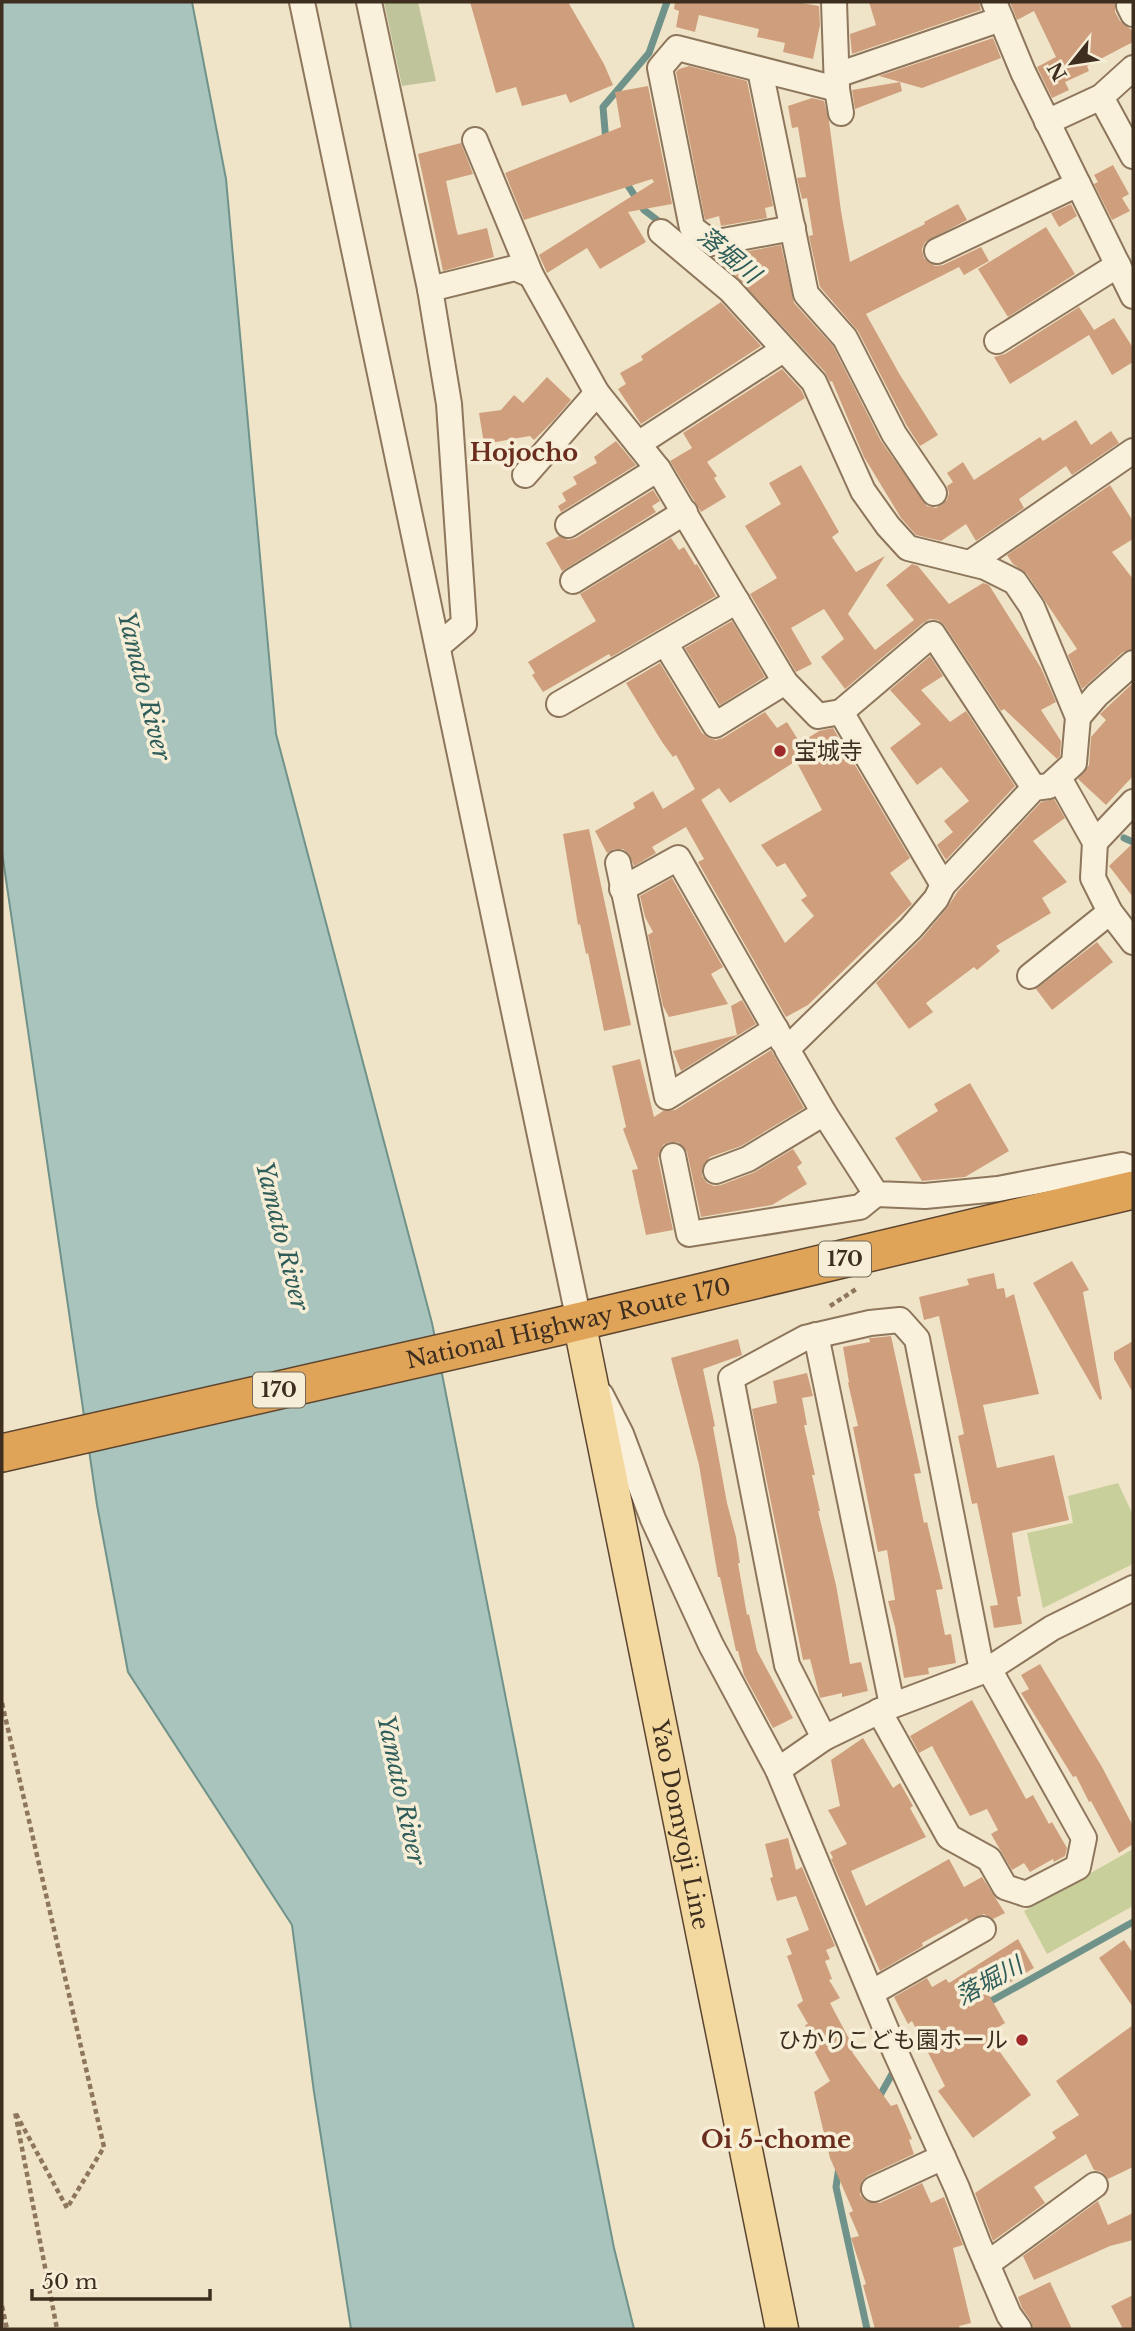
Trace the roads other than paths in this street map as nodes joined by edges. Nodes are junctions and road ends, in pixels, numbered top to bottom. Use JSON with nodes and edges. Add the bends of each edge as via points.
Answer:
{"nodes":[{"id":1,"x":302,"y":2,"type":"edge"},
{"id":2,"x":369,"y":2,"type":"edge"},
{"id":3,"x":834,"y":2,"type":"edge"},
{"id":4,"x":1133,"y":4,"type":"edge"},
{"id":5,"x":997,"y":10,"type":"edge"},
{"id":6,"x":1133,"y":14,"type":"edge"},
{"id":7,"x":1133,"y":68,"type":"edge"},
{"id":8,"x":760,"y":70,"type":"junction"},
{"id":9,"x":837,"y":82,"type":"junction"},
{"id":10,"x":1101,"y":97,"type":"junction"},
{"id":11,"x":841,"y":114,"type":"dead end"},
{"id":12,"x":1047,"y":122,"type":"junction"},
{"id":13,"x":475,"y":140,"type":"dead end"},
{"id":14,"x":1133,"y":156,"type":"edge"},
{"id":15,"x":1078,"y":184,"type":"junction"},
{"id":16,"x":793,"y":228,"type":"junction"},
{"id":17,"x":661,"y":232,"type":"dead end"},
{"id":18,"x":937,"y":251,"type":"dead end"},
{"id":19,"x":531,"y":275,"type":"junction"},
{"id":20,"x":1128,"y":282,"type":"edge"},
{"id":21,"x":430,"y":289,"type":"junction"},
{"id":22,"x":997,"y":341,"type":"dead end"},
{"id":23,"x":783,"y":350,"type":"junction"},
{"id":24,"x":597,"y":393,"type":"junction"},
{"id":25,"x":638,"y":444,"type":"junction"},
{"id":26,"x":1133,"y":451,"type":"edge"},
{"id":27,"x":659,"y":469,"type":"junction"},
{"id":28,"x":525,"y":475,"type":"dead end"},
{"id":29,"x":934,"y":493,"type":"dead end"},
{"id":30,"x":685,"y":512,"type":"junction"},
{"id":31,"x":568,"y":525,"type":"dead end"},
{"id":32,"x":970,"y":563,"type":"junction"},
{"id":33,"x":573,"y":581,"type":"dead end"},
{"id":34,"x":737,"y":601,"type":"junction"},
{"id":35,"x":665,"y":643,"type":"junction"},
{"id":36,"x":438,"y":646,"type":"junction"},
{"id":37,"x":1133,"y":663,"type":"edge"},
{"id":38,"x":785,"y":682,"type":"junction"},
{"id":39,"x":559,"y":704,"type":"dead end"},
{"id":40,"x":841,"y":712,"type":"junction"},
{"id":41,"x":1078,"y":717,"type":"junction"},
{"id":42,"x":1059,"y":778,"type":"junction"},
{"id":43,"x":1034,"y":788,"type":"junction"},
{"id":44,"x":1133,"y":802,"type":"edge"},
{"id":45,"x":1095,"y":842,"type":"junction"},
{"id":46,"x":618,"y":863,"type":"dead end"},
{"id":47,"x":943,"y":885,"type":"junction"},
{"id":48,"x":622,"y":889,"type":"junction"},
{"id":49,"x":1110,"y":912,"type":"junction"},
{"id":50,"x":1133,"y":942,"type":"edge"},
{"id":51,"x":1030,"y":976,"type":"dead end"},
{"id":52,"x":781,"y":1039,"type":"junction"},
{"id":53,"x":824,"y":1113,"type":"junction"},
{"id":54,"x":673,"y":1156,"type":"dead end"},
{"id":55,"x":1133,"y":1169,"type":"edge"},
{"id":56,"x":716,"y":1171,"type":"dead end"},
{"id":57,"x":1133,"y":1191,"type":"edge"},
{"id":58,"x":876,"y":1194,"type":"junction"},
{"id":59,"x":568,"y":1324,"type":"junction"},
{"id":60,"x":810,"y":1337,"type":"junction"},
{"id":61,"x":589,"y":1371,"type":"junction"},
{"id":62,"x":2,"y":1453,"type":"edge"},
{"id":63,"x":1133,"y":1588,"type":"edge"},
{"id":64,"x":985,"y":1670,"type":"junction"},
{"id":65,"x":885,"y":1708,"type":"junction"},
{"id":66,"x":824,"y":1738,"type":"junction"},
{"id":67,"x":778,"y":1770,"type":"junction"},
{"id":68,"x":983,"y":1929,"type":"dead end"},
{"id":69,"x":871,"y":1993,"type":"junction"},
{"id":70,"x":943,"y":2157,"type":"junction"},
{"id":71,"x":1095,"y":2185,"type":"dead end"},
{"id":72,"x":874,"y":2189,"type":"dead end"},
{"id":73,"x":987,"y":2264,"type":"junction"},
{"id":74,"x":782,"y":2329,"type":"edge"},
{"id":75,"x":1019,"y":2329,"type":"edge"}],
"edges":[{"from":1,"to":36,"type":"street"},
{"from":2,"to":21,"type":"street"},
{"from":3,"to":9,"type":"street"},
{"from":4,"to":6,"type":"street","via":[[1129,6]]},
{"from":5,"to":9,"type":"street"},
{"from":5,"to":12,"type":"street"},
{"from":7,"to":10,"type":"street"},
{"from":8,"to":9,"type":"street"},
{"from":8,"to":16,"type":"street"},
{"from":8,"to":16,"type":"street","via":[[677,48],[660,68],[692,228],[712,243]]},
{"from":9,"to":11,"type":"street"},
{"from":10,"to":12,"type":"street"},
{"from":10,"to":14,"type":"street"},
{"from":12,"to":15,"type":"street"},
{"from":13,"to":19,"type":"street"},
{"from":15,"to":18,"type":"street"},
{"from":15,"to":20,"type":"street"},
{"from":16,"to":29,"type":"street","via":[[806,294],[845,338],[894,434]]},
{"from":17,"to":23,"type":"street","via":[[730,290]]},
{"from":19,"to":21,"type":"street","via":[[515,268]]},
{"from":19,"to":24,"type":"street"},
{"from":20,"to":22,"type":"street"},
{"from":21,"to":36,"type":"street","via":[[449,404],[464,624]]},
{"from":23,"to":25,"type":"street"},
{"from":23,"to":32,"type":"street","via":[[814,382],[863,491],[888,526],[908,548]]},
{"from":24,"to":25,"type":"street"},
{"from":24,"to":28,"type":"street"},
{"from":25,"to":27,"type":"street"},
{"from":26,"to":32,"type":"street"},
{"from":27,"to":30,"type":"street"},
{"from":27,"to":31,"type":"street"},
{"from":30,"to":33,"type":"street"},
{"from":30,"to":34,"type":"street"},
{"from":32,"to":41,"type":"street","via":[[1015,582],[1031,607]]},
{"from":34,"to":35,"type":"street"},
{"from":34,"to":38,"type":"street"},
{"from":35,"to":38,"type":"street","via":[[715,724]]},
{"from":35,"to":39,"type":"street"},
{"from":36,"to":59,"type":"street"},
{"from":37,"to":41,"type":"street"},
{"from":38,"to":40,"type":"street","via":[[818,716]]},
{"from":40,"to":43,"type":"street","via":[[933,634]]},
{"from":40,"to":47,"type":"street"},
{"from":41,"to":42,"type":"street","via":[[1074,763]]},
{"from":42,"to":43,"type":"street","via":[[1049,786]]},
{"from":42,"to":45,"type":"street"},
{"from":43,"to":47,"type":"street"},
{"from":44,"to":45,"type":"street"},
{"from":45,"to":49,"type":"street","via":[[1093,878]]},
{"from":46,"to":48,"type":"street"},
{"from":47,"to":52,"type":"street","via":[[911,928]]},
{"from":48,"to":52,"type":"street","via":[[678,858]]},
{"from":48,"to":52,"type":"street","via":[[667,1097]]},
{"from":49,"to":50,"type":"street"},
{"from":49,"to":51,"type":"street"},
{"from":52,"to":53,"type":"street"},
{"from":53,"to":56,"type":"street","via":[[748,1160]]},
{"from":53,"to":58,"type":"street"},
{"from":54,"to":58,"type":"street","via":[[689,1234],[860,1207]]},
{"from":55,"to":58,"type":"street","via":[[1122,1165],[998,1189],[925,1196]]},
{"from":57,"to":59,"type":"highway","name":"National Highway Route 170","number":"170"},
{"from":59,"to":61,"type":"main road","name":"Yao Domyoji Line"},
{"from":59,"to":62,"type":"highway","name":"National Highway Route 170","number":"170"},
{"from":60,"to":64,"type":"street","via":[[900,1320],[917,1339]]},
{"from":60,"to":65,"type":"street"},
{"from":60,"to":66,"type":"street","via":[[731,1378],[788,1665]]},
{"from":61,"to":67,"type":"street","via":[[621,1434],[653,1519],[710,1645]]},
{"from":61,"to":74,"type":"main road","name":"Yao Domyoji Line"},
{"from":63,"to":64,"type":"street"},
{"from":64,"to":65,"type":"street"},
{"from":64,"to":65,"type":"street","via":[[1084,1838],[1078,1867],[1026,1894],[1005,1887],[989,1859],[949,1837]]},
{"from":65,"to":66,"type":"street"},
{"from":66,"to":67,"type":"street"},
{"from":67,"to":69,"type":"street"},
{"from":68,"to":69,"type":"street"},
{"from":69,"to":70,"type":"street"},
{"from":70,"to":72,"type":"street"},
{"from":70,"to":73,"type":"street"},
{"from":71,"to":73,"type":"street"},
{"from":73,"to":75,"type":"street"}]}
